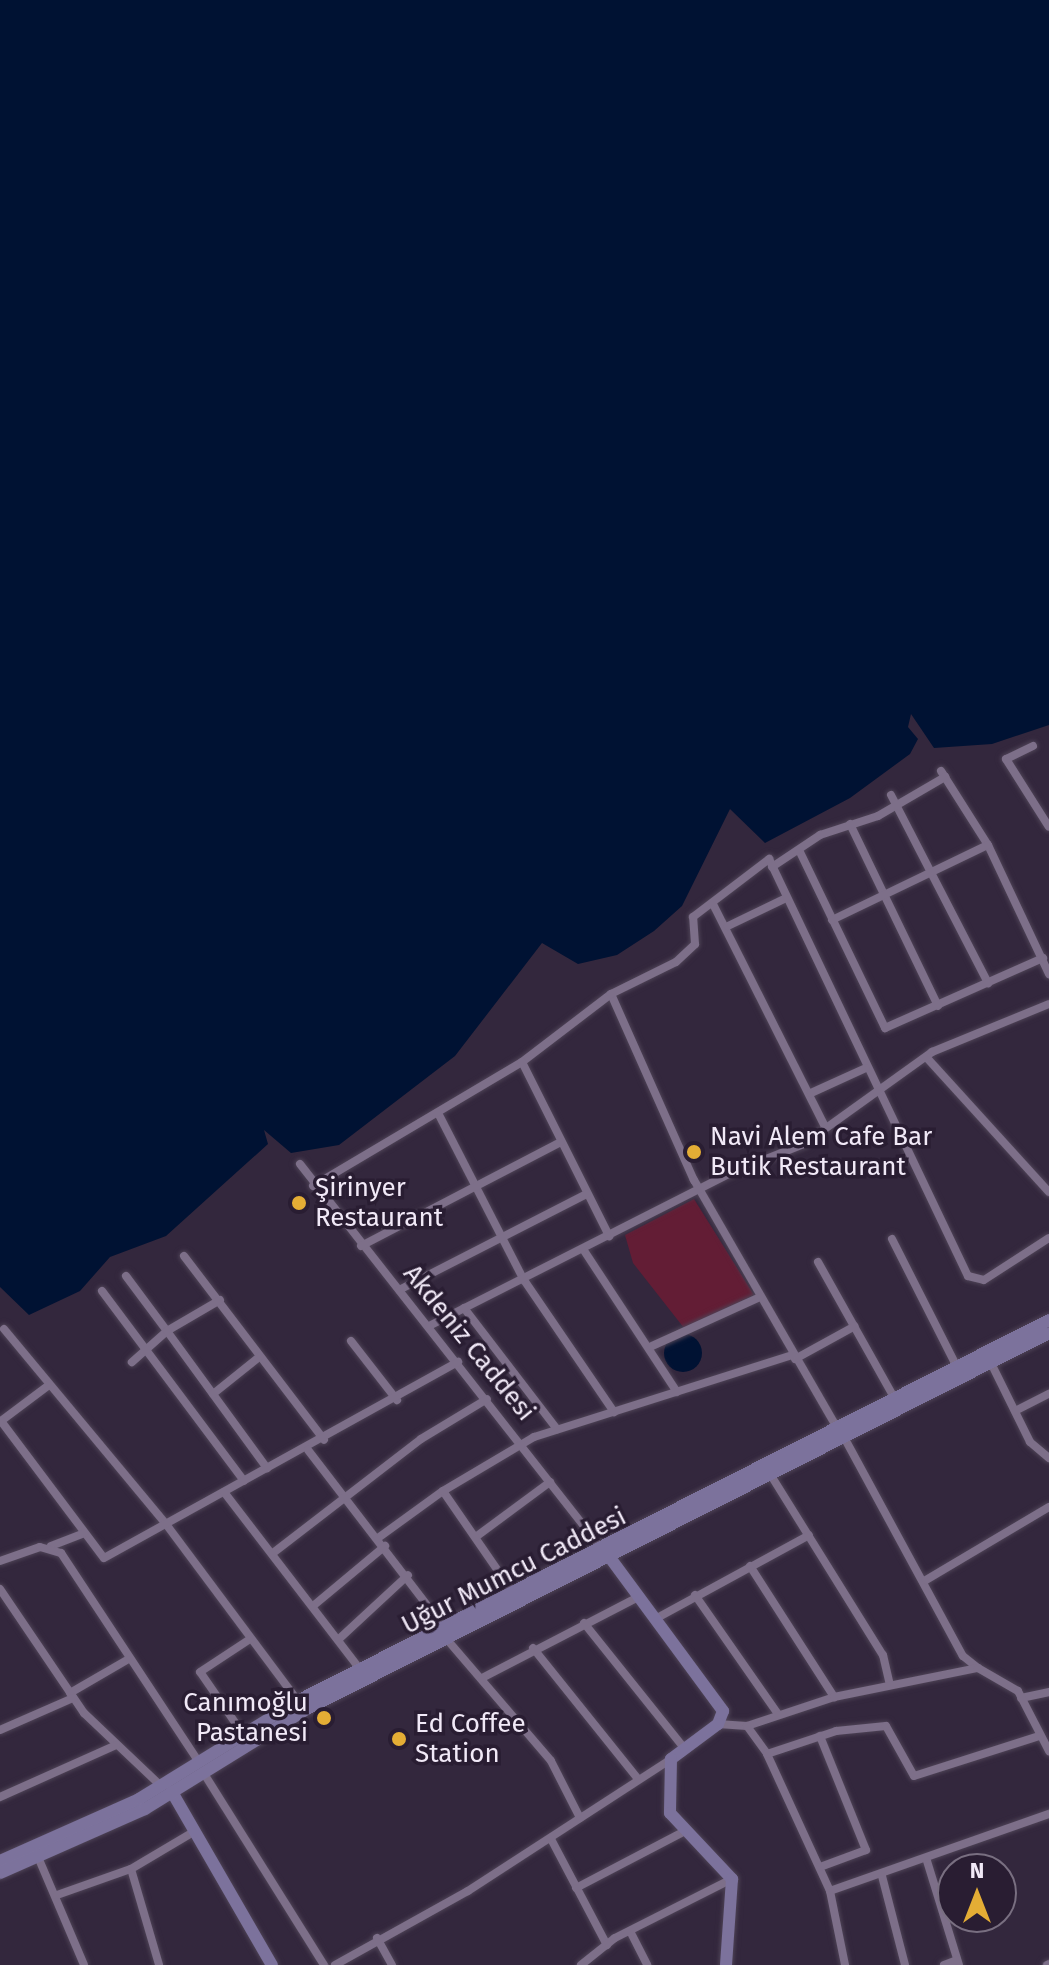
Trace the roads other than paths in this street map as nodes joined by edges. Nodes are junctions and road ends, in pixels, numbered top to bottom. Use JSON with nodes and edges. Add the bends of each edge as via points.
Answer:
{"nodes":[{"id":1,"x":1033,"y":746,"type":"dead end"},
{"id":2,"x":891,"y":795,"type":"dead end"},
{"id":3,"x":897,"y":806,"type":"junction"},
{"id":4,"x":1045,"y":816,"type":"edge"},
{"id":5,"x":850,"y":824,"type":"junction"},
{"id":6,"x":1049,"y":827,"type":"edge"},
{"id":7,"x":988,"y":845,"type":"junction"},
{"id":8,"x":799,"y":850,"type":"junction"},
{"id":9,"x":772,"y":867,"type":"junction"},
{"id":10,"x":933,"y":871,"type":"junction"},
{"id":11,"x":884,"y":895,"type":"junction"},
{"id":12,"x":784,"y":899,"type":"junction"},
{"id":13,"x":713,"y":904,"type":"junction"},
{"id":14,"x":832,"y":920,"type":"junction"},
{"id":15,"x":728,"y":926,"type":"junction"},
{"id":16,"x":1043,"y":958,"type":"junction"},
{"id":17,"x":1049,"y":974,"type":"edge"},
{"id":18,"x":988,"y":983,"type":"junction"},
{"id":19,"x":611,"y":994,"type":"junction"},
{"id":20,"x":1049,"y":1004,"type":"edge"},
{"id":21,"x":938,"y":1006,"type":"junction"},
{"id":22,"x":927,"y":1058,"type":"junction"},
{"id":23,"x":522,"y":1062,"type":"junction"},
{"id":24,"x":866,"y":1068,"type":"junction"},
{"id":25,"x":811,"y":1093,"type":"junction"},
{"id":26,"x":879,"y":1094,"type":"junction"},
{"id":27,"x":438,"y":1113,"type":"junction"},
{"id":28,"x":825,"y":1127,"type":"junction"},
{"id":29,"x":561,"y":1142,"type":"junction"},
{"id":30,"x":300,"y":1164,"type":"dead end"},
{"id":31,"x":313,"y":1186,"type":"junction"},
{"id":32,"x":474,"y":1186,"type":"junction"},
{"id":33,"x":700,"y":1189,"type":"junction"},
{"id":34,"x":1049,"y":1192,"type":"edge"},
{"id":35,"x":587,"y":1194,"type":"junction"},
{"id":36,"x":609,"y":1236,"type":"junction"},
{"id":37,"x":1049,"y":1238,"type":"edge"},
{"id":38,"x":501,"y":1239,"type":"junction"},
{"id":39,"x":892,"y":1239,"type":"dead end"},
{"id":40,"x":361,"y":1246,"type":"junction"},
{"id":41,"x":583,"y":1249,"type":"junction"},
{"id":42,"x":184,"y":1256,"type":"dead end"},
{"id":43,"x":818,"y":1262,"type":"dead end"},
{"id":44,"x":126,"y":1276,"type":"dead end"},
{"id":45,"x":524,"y":1280,"type":"junction"},
{"id":46,"x":399,"y":1290,"type":"junction"},
{"id":47,"x":102,"y":1291,"type":"dead end"},
{"id":48,"x":760,"y":1297,"type":"junction"},
{"id":49,"x":220,"y":1300,"type":"junction"},
{"id":50,"x":464,"y":1308,"type":"junction"},
{"id":51,"x":1049,"y":1320,"type":"edge"},
{"id":52,"x":429,"y":1326,"type":"junction"},
{"id":53,"x":855,"y":1326,"type":"junction"},
{"id":54,"x":4,"y":1329,"type":"dead end"},
{"id":55,"x":167,"y":1331,"type":"junction"},
{"id":56,"x":1049,"y":1333,"type":"edge"},
{"id":57,"x":351,"y":1341,"type":"dead end"},
{"id":58,"x":652,"y":1346,"type":"junction"},
{"id":59,"x":148,"y":1348,"type":"junction"},
{"id":60,"x":259,"y":1357,"type":"junction"},
{"id":61,"x":794,"y":1357,"type":"junction"},
{"id":62,"x":132,"y":1362,"type":"dead end"},
{"id":63,"x":458,"y":1362,"type":"junction"},
{"id":64,"x":991,"y":1363,"type":"junction"},
{"id":65,"x":957,"y":1367,"type":"junction"},
{"id":66,"x":49,"y":1385,"type":"junction"},
{"id":67,"x":677,"y":1392,"type":"junction"},
{"id":68,"x":213,"y":1394,"type":"junction"},
{"id":69,"x":1049,"y":1394,"type":"edge"},
{"id":70,"x":487,"y":1399,"type":"junction"},
{"id":71,"x":895,"y":1399,"type":"junction"},
{"id":72,"x":397,"y":1400,"type":"junction"},
{"id":73,"x":1015,"y":1411,"type":"junction"},
{"id":74,"x":614,"y":1412,"type":"junction"},
{"id":75,"x":557,"y":1429,"type":"junction"},
{"id":76,"x":3,"y":1430,"type":"edge"},
{"id":77,"x":841,"y":1434,"type":"junction"},
{"id":78,"x":324,"y":1440,"type":"junction"},
{"id":79,"x":521,"y":1443,"type":"junction"},
{"id":80,"x":308,"y":1450,"type":"junction"},
{"id":81,"x":1048,"y":1462,"type":"edge"},
{"id":82,"x":267,"y":1468,"type":"junction"},
{"id":83,"x":772,"y":1477,"type":"junction"},
{"id":84,"x":244,"y":1481,"type":"junction"},
{"id":85,"x":550,"y":1482,"type":"junction"},
{"id":86,"x":443,"y":1491,"type":"junction"},
{"id":87,"x":224,"y":1492,"type":"junction"},
{"id":88,"x":345,"y":1496,"type":"junction"},
{"id":89,"x":1049,"y":1507,"type":"edge"},
{"id":90,"x":166,"y":1524,"type":"junction"},
{"id":91,"x":85,"y":1533,"type":"junction"},
{"id":92,"x":809,"y":1535,"type":"junction"},
{"id":93,"x":477,"y":1536,"type":"junction"},
{"id":94,"x":378,"y":1538,"type":"junction"},
{"id":95,"x":51,"y":1546,"type":"junction"},
{"id":96,"x":385,"y":1546,"type":"junction"},
{"id":97,"x":273,"y":1553,"type":"junction"},
{"id":98,"x":608,"y":1555,"type":"junction"},
{"id":99,"x":0,"y":1561,"type":"edge"},
{"id":100,"x":750,"y":1566,"type":"junction"},
{"id":101,"x":408,"y":1575,"type":"junction"},
{"id":102,"x":926,"y":1580,"type":"junction"},
{"id":103,"x":0,"y":1589,"type":"edge"},
{"id":104,"x":695,"y":1595,"type":"junction"},
{"id":105,"x":515,"y":1596,"type":"junction"},
{"id":106,"x":640,"y":1596,"type":"junction"},
{"id":107,"x":313,"y":1606,"type":"junction"},
{"id":108,"x":657,"y":1618,"type":"junction"},
{"id":109,"x":584,"y":1623,"type":"junction"},
{"id":110,"x":449,"y":1637,"type":"junction"},
{"id":111,"x":250,"y":1639,"type":"junction"},
{"id":112,"x":339,"y":1639,"type":"junction"},
{"id":113,"x":533,"y":1648,"type":"junction"},
{"id":114,"x":127,"y":1660,"type":"junction"},
{"id":115,"x":978,"y":1668,"type":"junction"},
{"id":116,"x":365,"y":1677,"type":"junction"},
{"id":117,"x":482,"y":1678,"type":"junction"},
{"id":118,"x":890,"y":1685,"type":"junction"},
{"id":119,"x":1049,"y":1692,"type":"edge"},
{"id":120,"x":72,"y":1696,"type":"junction"},
{"id":121,"x":834,"y":1697,"type":"junction"},
{"id":122,"x":1021,"y":1698,"type":"junction"},
{"id":123,"x":298,"y":1701,"type":"junction"},
{"id":124,"x":778,"y":1714,"type":"junction"},
{"id":125,"x":718,"y":1724,"type":"junction"},
{"id":126,"x":747,"y":1726,"type":"junction"},
{"id":127,"x":0,"y":1730,"type":"edge"},
{"id":128,"x":243,"y":1734,"type":"junction"},
{"id":129,"x":820,"y":1736,"type":"junction"},
{"id":130,"x":1039,"y":1736,"type":"junction"},
{"id":131,"x":116,"y":1745,"type":"junction"},
{"id":132,"x":685,"y":1749,"type":"junction"},
{"id":133,"x":1049,"y":1751,"type":"edge"},
{"id":134,"x":767,"y":1754,"type":"junction"},
{"id":135,"x":671,"y":1759,"type":"junction"},
{"id":136,"x":200,"y":1767,"type":"junction"},
{"id":137,"x":638,"y":1779,"type":"junction"},
{"id":138,"x":166,"y":1789,"type":"junction"},
{"id":139,"x":0,"y":1797,"type":"edge"},
{"id":140,"x":1049,"y":1814,"type":"edge"},
{"id":141,"x":580,"y":1818,"type":"junction"},
{"id":142,"x":195,"y":1831,"type":"junction"},
{"id":143,"x":681,"y":1833,"type":"junction"},
{"id":144,"x":551,"y":1839,"type":"junction"},
{"id":145,"x":38,"y":1857,"type":"junction"},
{"id":146,"x":0,"y":1861,"type":"edge"},
{"id":147,"x":927,"y":1861,"type":"junction"},
{"id":148,"x":820,"y":1867,"type":"junction"},
{"id":149,"x":131,"y":1869,"type":"junction"},
{"id":150,"x":0,"y":1873,"type":"edge"},
{"id":151,"x":882,"y":1876,"type":"junction"},
{"id":152,"x":732,"y":1879,"type":"junction"},
{"id":153,"x":576,"y":1888,"type":"junction"},
{"id":154,"x":830,"y":1891,"type":"junction"},
{"id":155,"x":57,"y":1895,"type":"junction"},
{"id":156,"x":630,"y":1931,"type":"junction"},
{"id":157,"x":377,"y":1938,"type":"junction"},
{"id":158,"x":607,"y":1945,"type":"junction"},
{"id":159,"x":958,"y":1962,"type":"edge"},
{"id":160,"x":84,"y":1965,"type":"edge"},
{"id":161,"x":159,"y":1965,"type":"edge"},
{"id":162,"x":272,"y":1965,"type":"edge"},
{"id":163,"x":324,"y":1965,"type":"edge"},
{"id":164,"x":335,"y":1965,"type":"edge"},
{"id":165,"x":392,"y":1965,"type":"edge"},
{"id":166,"x":581,"y":1965,"type":"edge"},
{"id":167,"x":647,"y":1965,"type":"edge"},
{"id":168,"x":726,"y":1965,"type":"edge"},
{"id":169,"x":845,"y":1965,"type":"edge"},
{"id":170,"x":905,"y":1965,"type":"edge"},
{"id":171,"x":944,"y":1965,"type":"edge"}],
"edges":[{"from":1,"to":4,"type":"street","via":[[1006,759]]},
{"from":2,"to":3,"type":"street"},
{"from":3,"to":5,"type":"street"},
{"from":3,"to":7,"type":"street","via":[[943,774]]},
{"from":3,"to":10,"type":"street"},
{"from":4,"to":6,"type":"street"},
{"from":5,"to":8,"type":"street"},
{"from":5,"to":11,"type":"street"},
{"from":7,"to":10,"type":"street"},
{"from":7,"to":16,"type":"street"},
{"from":8,"to":9,"type":"street"},
{"from":8,"to":14,"type":"street"},
{"from":9,"to":12,"type":"street"},
{"from":9,"to":13,"type":"street","via":[[769,859]]},
{"from":10,"to":11,"type":"street"},
{"from":10,"to":18,"type":"street"},
{"from":11,"to":14,"type":"street"},
{"from":11,"to":21,"type":"street"},
{"from":12,"to":15,"type":"street"},
{"from":12,"to":24,"type":"street"},
{"from":13,"to":15,"type":"street"},
{"from":13,"to":19,"type":"street","via":[[693,917],[695,944],[676,962]]},
{"from":14,"to":21,"type":"street","via":[[885,1028]]},
{"from":15,"to":25,"type":"street"},
{"from":16,"to":17,"type":"street"},
{"from":16,"to":18,"type":"street"},
{"from":18,"to":21,"type":"street"},
{"from":19,"to":23,"type":"street"},
{"from":19,"to":33,"type":"street"},
{"from":20,"to":22,"type":"street"},
{"from":22,"to":26,"type":"street"},
{"from":22,"to":34,"type":"street"},
{"from":23,"to":27,"type":"street"},
{"from":23,"to":29,"type":"street"},
{"from":24,"to":25,"type":"street"},
{"from":24,"to":26,"type":"street"},
{"from":25,"to":28,"type":"street"},
{"from":26,"to":28,"type":"street"},
{"from":26,"to":37,"type":"street","via":[[968,1276],[984,1280]]},
{"from":27,"to":31,"type":"street"},
{"from":27,"to":32,"type":"street"},
{"from":28,"to":33,"type":"street","via":[[804,1144]]},
{"from":29,"to":32,"type":"street"},
{"from":29,"to":35,"type":"street"},
{"from":30,"to":31,"type":"street","name":"Akdeniz Caddesi"},
{"from":31,"to":40,"type":"street","name":"Akdeniz Caddesi"},
{"from":32,"to":38,"type":"street"},
{"from":32,"to":40,"type":"street"},
{"from":33,"to":36,"type":"street"},
{"from":33,"to":48,"type":"street"},
{"from":35,"to":36,"type":"street"},
{"from":35,"to":38,"type":"street"},
{"from":36,"to":41,"type":"street"},
{"from":38,"to":45,"type":"street"},
{"from":38,"to":46,"type":"street"},
{"from":39,"to":65,"type":"street"},
{"from":40,"to":46,"type":"street","name":"Akdeniz Caddesi"},
{"from":41,"to":45,"type":"street"},
{"from":41,"to":58,"type":"street"},
{"from":42,"to":49,"type":"street"},
{"from":43,"to":53,"type":"street"},
{"from":44,"to":55,"type":"street"},
{"from":45,"to":50,"type":"street"},
{"from":45,"to":74,"type":"street"},
{"from":46,"to":52,"type":"street","name":"Akdeniz Caddesi"},
{"from":47,"to":59,"type":"street"},
{"from":48,"to":58,"type":"street"},
{"from":48,"to":61,"type":"street"},
{"from":49,"to":55,"type":"street"},
{"from":49,"to":60,"type":"street"},
{"from":50,"to":52,"type":"street"},
{"from":50,"to":75,"type":"street"},
{"from":51,"to":65,"type":"street","name":"Uğur Mumcu Caddesi"},
{"from":52,"to":63,"type":"street","name":"Akdeniz Caddesi"},
{"from":53,"to":61,"type":"street"},
{"from":53,"to":71,"type":"street"},
{"from":54,"to":66,"type":"street"},
{"from":55,"to":59,"type":"street"},
{"from":55,"to":68,"type":"street"},
{"from":56,"to":64,"type":"street","name":"Uğur Mumcu Caddesi"},
{"from":57,"to":72,"type":"street"},
{"from":58,"to":67,"type":"street"},
{"from":59,"to":62,"type":"street"},
{"from":59,"to":84,"type":"street"},
{"from":60,"to":68,"type":"street"},
{"from":60,"to":78,"type":"street"},
{"from":61,"to":67,"type":"street"},
{"from":61,"to":77,"type":"street"},
{"from":63,"to":70,"type":"street","name":"Akdeniz Caddesi"},
{"from":63,"to":72,"type":"street"},
{"from":64,"to":73,"type":"street"},
{"from":64,"to":77,"type":"street","name":"Uğur Mumcu Caddesi"},
{"from":65,"to":71,"type":"street","name":"Uğur Mumcu Caddesi"},
{"from":66,"to":76,"type":"street","via":[[5,1417]]},
{"from":66,"to":90,"type":"street"},
{"from":67,"to":74,"type":"street"},
{"from":68,"to":82,"type":"street"},
{"from":69,"to":73,"type":"street"},
{"from":70,"to":79,"type":"street","name":"Akdeniz Caddesi"},
{"from":70,"to":88,"type":"street"},
{"from":71,"to":77,"type":"street","name":"Uğur Mumcu Caddesi"},
{"from":72,"to":78,"type":"street"},
{"from":73,"to":81,"type":"street"},
{"from":74,"to":75,"type":"street"},
{"from":75,"to":79,"type":"street"},
{"from":76,"to":91,"type":"street"},
{"from":77,"to":83,"type":"street","name":"Uğur Mumcu Caddesi"},
{"from":77,"to":98,"type":"street","name":"Uğur Mumcu Caddesi"},
{"from":77,"to":102,"type":"street"},
{"from":78,"to":80,"type":"street"},
{"from":79,"to":85,"type":"street","name":"Akdeniz Caddesi"},
{"from":79,"to":86,"type":"street"},
{"from":80,"to":82,"type":"street"},
{"from":80,"to":88,"type":"street"},
{"from":82,"to":84,"type":"street"},
{"from":83,"to":92,"type":"street"},
{"from":83,"to":98,"type":"street","name":"Uğur Mumcu Caddesi"},
{"from":84,"to":87,"type":"street"},
{"from":85,"to":93,"type":"street"},
{"from":85,"to":98,"type":"street","name":"Akdeniz Caddesi"},
{"from":86,"to":93,"type":"street"},
{"from":86,"to":94,"type":"street"},
{"from":87,"to":90,"type":"street"},
{"from":87,"to":97,"type":"street"},
{"from":88,"to":94,"type":"street"},
{"from":88,"to":97,"type":"street"},
{"from":89,"to":102,"type":"street"},
{"from":90,"to":91,"type":"street","via":[[104,1558]]},
{"from":90,"to":111,"type":"street"},
{"from":91,"to":95,"type":"street"},
{"from":92,"to":100,"type":"street"},
{"from":92,"to":118,"type":"street","via":[[883,1655]]},
{"from":93,"to":105,"type":"street"},
{"from":94,"to":96,"type":"street"},
{"from":95,"to":99,"type":"street"},
{"from":95,"to":114,"type":"street"},
{"from":96,"to":101,"type":"street"},
{"from":96,"to":107,"type":"street"},
{"from":97,"to":107,"type":"street"},
{"from":98,"to":105,"type":"street","name":"Uğur Mumcu Caddesi"},
{"from":98,"to":106,"type":"street","name":"Akdeniz Caddesi"},
{"from":98,"to":110,"type":"street","name":"Uğur Mumcu Caddesi"},
{"from":100,"to":104,"type":"street"},
{"from":100,"to":121,"type":"street"},
{"from":101,"to":110,"type":"street"},
{"from":101,"to":112,"type":"street"},
{"from":102,"to":115,"type":"street","via":[[963,1656]]},
{"from":103,"to":120,"type":"street"},
{"from":104,"to":108,"type":"street"},
{"from":104,"to":124,"type":"street"},
{"from":105,"to":110,"type":"street","name":"Uğur Mumcu Caddesi"},
{"from":106,"to":108,"type":"street","name":"Akdeniz Caddesi"},
{"from":106,"to":109,"type":"street"},
{"from":107,"to":112,"type":"street"},
{"from":108,"to":125,"type":"street","name":"Akdeniz Caddesi","via":[[719,1698]]},
{"from":109,"to":113,"type":"street"},
{"from":109,"to":132,"type":"street"},
{"from":110,"to":116,"type":"street","name":"Uğur Mumcu Caddesi"},
{"from":110,"to":117,"type":"street"},
{"from":111,"to":123,"type":"street"},
{"from":111,"to":128,"type":"street","via":[[200,1672]]},
{"from":112,"to":116,"type":"street"},
{"from":113,"to":117,"type":"street"},
{"from":113,"to":137,"type":"street"},
{"from":114,"to":120,"type":"street"},
{"from":114,"to":136,"type":"street"},
{"from":115,"to":118,"type":"street"},
{"from":115,"to":122,"type":"street"},
{"from":116,"to":123,"type":"street","name":"Uğur Mumcu Caddesi"},
{"from":116,"to":136,"type":"street","name":"Uğur Mumcu Caddesi"},
{"from":117,"to":141,"type":"street","via":[[567,1783]]},
{"from":118,"to":121,"type":"street"},
{"from":119,"to":122,"type":"street"},
{"from":120,"to":127,"type":"street"},
{"from":120,"to":131,"type":"street"},
{"from":121,"to":124,"type":"street"},
{"from":122,"to":130,"type":"street"},
{"from":123,"to":128,"type":"street","name":"Uğur Mumcu Caddesi"},
{"from":124,"to":126,"type":"street"},
{"from":125,"to":126,"type":"street"},
{"from":125,"to":132,"type":"street"},
{"from":126,"to":134,"type":"street"},
{"from":128,"to":136,"type":"street","name":"Uğur Mumcu Caddesi"},
{"from":129,"to":130,"type":"street","via":[[886,1726],[914,1776]]},
{"from":129,"to":134,"type":"street"},
{"from":129,"to":148,"type":"street","via":[[866,1850]]},
{"from":130,"to":133,"type":"street"},
{"from":131,"to":138,"type":"street"},
{"from":131,"to":139,"type":"street"},
{"from":132,"to":135,"type":"street"},
{"from":134,"to":148,"type":"street"},
{"from":135,"to":137,"type":"street"},
{"from":135,"to":143,"type":"street","via":[[670,1813]]},
{"from":136,"to":138,"type":"street","name":"Uğur Mumcu Caddesi"},
{"from":136,"to":163,"type":"street"},
{"from":137,"to":141,"type":"street"},
{"from":138,"to":142,"type":"street"},
{"from":138,"to":145,"type":"street","name":"Uğur Mumcu Caddesi"},
{"from":138,"to":146,"type":"street","name":"Uğur Mumcu Caddesi"},
{"from":140,"to":147,"type":"street"},
{"from":141,"to":144,"type":"street"},
{"from":142,"to":149,"type":"street"},
{"from":142,"to":162,"type":"street"},
{"from":143,"to":152,"type":"street","via":[[717,1856]]},
{"from":143,"to":153,"type":"street"},
{"from":144,"to":153,"type":"street"},
{"from":144,"to":157,"type":"street"},
{"from":145,"to":150,"type":"street","name":"Uğur Mumcu Caddesi"},
{"from":145,"to":155,"type":"street"},
{"from":147,"to":151,"type":"street"},
{"from":147,"to":159,"type":"street"},
{"from":148,"to":154,"type":"street"},
{"from":149,"to":155,"type":"street"},
{"from":149,"to":161,"type":"street"},
{"from":151,"to":154,"type":"street"},
{"from":151,"to":170,"type":"street"},
{"from":152,"to":156,"type":"street"},
{"from":152,"to":168,"type":"street"},
{"from":153,"to":158,"type":"street"},
{"from":154,"to":169,"type":"street"},
{"from":155,"to":160,"type":"street"},
{"from":156,"to":158,"type":"street"},
{"from":156,"to":167,"type":"street"},
{"from":157,"to":164,"type":"street"},
{"from":157,"to":165,"type":"street"},
{"from":158,"to":166,"type":"street"},
{"from":159,"to":171,"type":"street"}]}
